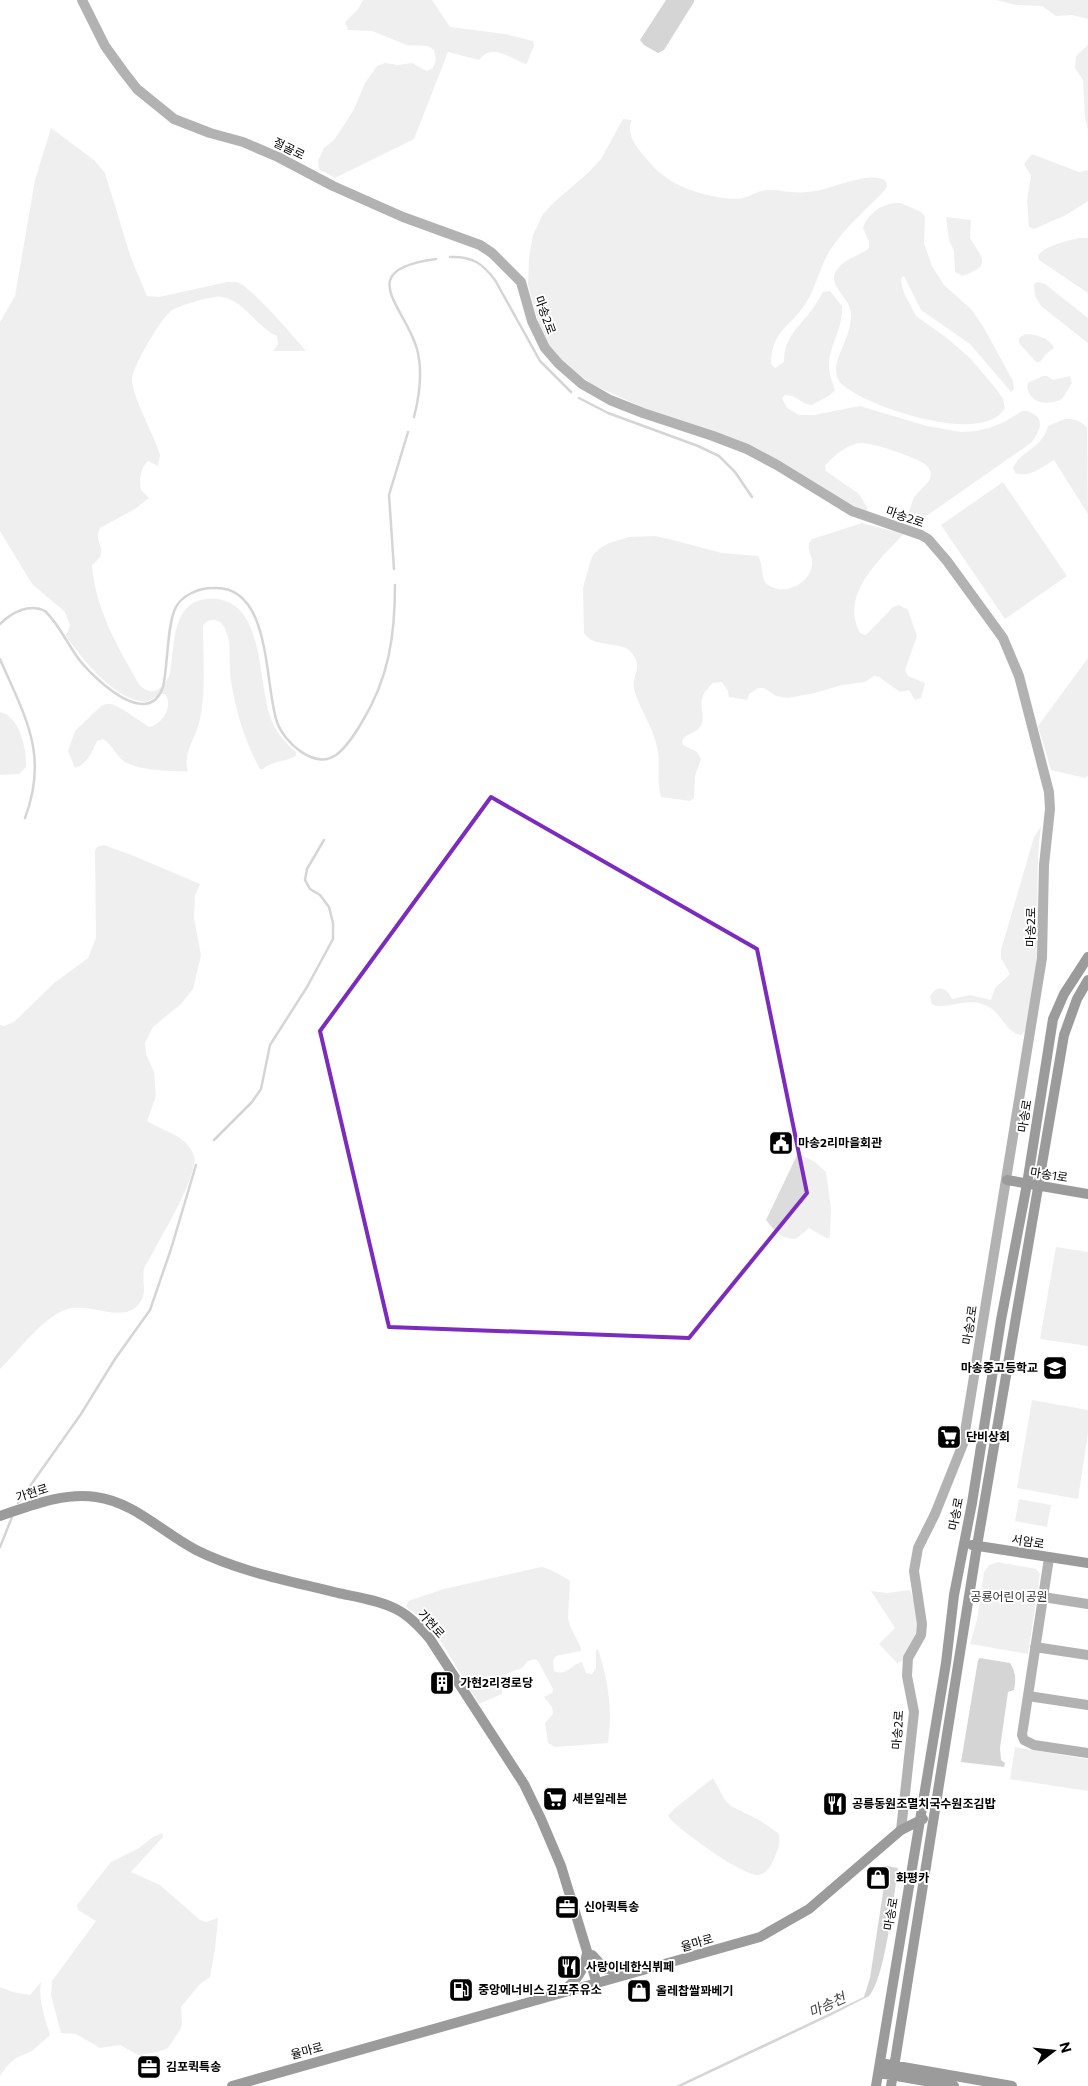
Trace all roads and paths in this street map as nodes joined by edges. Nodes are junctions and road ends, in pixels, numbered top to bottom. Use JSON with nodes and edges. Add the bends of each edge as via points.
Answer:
{"nodes":[{"id":1,"x":82,"y":0,"type":"edge"},
{"id":2,"x":521,"y":282,"type":"joint"},
{"id":3,"x":1088,"y":956,"type":"edge"},
{"id":4,"x":1088,"y":980,"type":"edge"},
{"id":5,"x":1007,"y":1180,"type":"junction"},
{"id":6,"x":1027,"y":1184,"type":"junction"},
{"id":7,"x":1038,"y":1186,"type":"junction"},
{"id":8,"x":1088,"y":1194,"type":"edge"},
{"id":9,"x":0,"y":1516,"type":"edge"},
{"id":10,"x":963,"y":1544,"type":"junction"},
{"id":11,"x":977,"y":1546,"type":"junction"},
{"id":12,"x":1048,"y":1558,"type":"junction"},
{"id":13,"x":1088,"y":1563,"type":"edge"},
{"id":14,"x":1043,"y":1597,"type":"junction"},
{"id":15,"x":1088,"y":1604,"type":"edge"},
{"id":16,"x":1035,"y":1647,"type":"junction"},
{"id":17,"x":1088,"y":1654,"type":"edge"},
{"id":18,"x":1028,"y":1696,"type":"junction"},
{"id":19,"x":1088,"y":1705,"type":"edge"},
{"id":20,"x":1088,"y":1753,"type":"edge"},
{"id":21,"x":934,"y":1814,"type":"junction"},
{"id":22,"x":920,"y":1821,"type":"junction"},
{"id":23,"x":901,"y":1830,"type":"junction"},
{"id":24,"x":588,"y":1950,"type":"junction"},
{"id":25,"x":637,"y":1973,"type":"junction"},
{"id":26,"x":597,"y":1984,"type":"junction"},
{"id":27,"x":559,"y":1995,"type":"junction"},
{"id":28,"x":879,"y":2068,"type":"junction"},
{"id":29,"x":894,"y":2070,"type":"junction"},
{"id":30,"x":232,"y":2086,"type":"edge"},
{"id":31,"x":876,"y":2086,"type":"edge"},
{"id":32,"x":891,"y":2086,"type":"edge"},
{"id":33,"x":954,"y":2086,"type":"edge"},
{"id":34,"x":1012,"y":2086,"type":"edge"}],
"edges":[{"from":1,"to":2,"type":"street","name":"절골로","via":[[105,46],[123,71],[142,94],[174,119],[260,149],[403,217],[480,245],[506,265]]},
{"from":2,"to":5,"type":"street","name":"마송2로","via":[[544,348],[582,384],[610,400],[747,449],[852,511],[928,539],[1003,638],[1030,713],[1046,774],[1050,809],[1044,865],[1042,963]]},
{"from":3,"to":6,"type":"street","name":"마송로","via":[[1064,994],[1053,1019]]},
{"from":4,"to":7,"type":"street","name":"마송로","via":[[1064,1035]]},
{"from":5,"to":6,"type":"street","name":"마송1로"},
{"from":5,"to":23,"type":"street","name":"마송2로","via":[[963,1444],[915,1560],[922,1624],[921,1635],[908,1658],[907,1676],[914,1712]]},
{"from":6,"to":7,"type":"street","name":"마송1로"},
{"from":6,"to":10,"type":"street","name":"마송로"},
{"from":7,"to":8,"type":"street","name":"마송1로"},
{"from":7,"to":11,"type":"street","name":"마송로"},
{"from":9,"to":24,"type":"street","name":"가현로","via":[[58,1498],[84,1495],[110,1500],[217,1558],[278,1579],[383,1602],[414,1620],[430,1639],[524,1784],[560,1866]]},
{"from":10,"to":11,"type":"street","name":"서암로"},
{"from":10,"to":22,"type":"street","name":"마송로"},
{"from":11,"to":12,"type":"street","name":"서암로"},
{"from":11,"to":21,"type":"street","name":"마송로"},
{"from":12,"to":13,"type":"street","name":"서암로"},
{"from":12,"to":14,"type":"street"},
{"from":14,"to":15,"type":"street"},
{"from":14,"to":16,"type":"street"},
{"from":16,"to":17,"type":"street"},
{"from":16,"to":18,"type":"street"},
{"from":18,"to":19,"type":"street"},
{"from":18,"to":20,"type":"street","via":[[1022,1730],[1024,1740],[1034,1745]]},
{"from":21,"to":22,"type":"street","name":"율마로"},
{"from":21,"to":29,"type":"street","name":"마송로"},
{"from":22,"to":23,"type":"street","name":"율마로"},
{"from":22,"to":28,"type":"street","name":"마송로"},
{"from":23,"to":25,"type":"street","name":"율마로","via":[[809,1909],[772,1932]]},
{"from":24,"to":25,"type":"street","via":[[604,1968]]},
{"from":24,"to":26,"type":"street","name":"가현로"},
{"from":24,"to":27,"type":"street","via":[[578,1978]]},
{"from":25,"to":26,"type":"street","name":"율마로"},
{"from":26,"to":27,"type":"street","name":"율마로"},
{"from":27,"to":30,"type":"street","name":"율마로"},
{"from":28,"to":29,"type":"street"},
{"from":28,"to":31,"type":"street","name":"마송로"},
{"from":29,"to":32,"type":"street","name":"마송로"},
{"from":29,"to":33,"type":"street"},
{"from":29,"to":34,"type":"street"}]}
